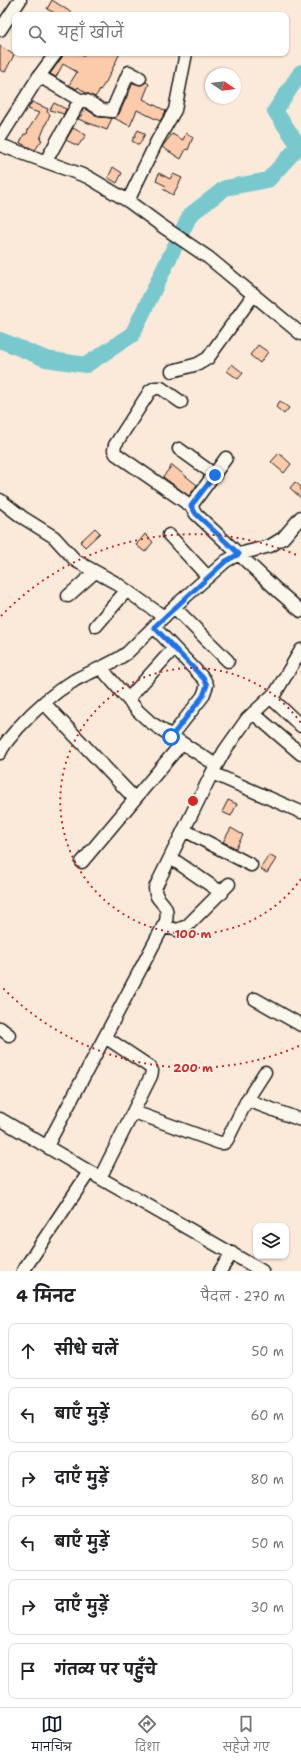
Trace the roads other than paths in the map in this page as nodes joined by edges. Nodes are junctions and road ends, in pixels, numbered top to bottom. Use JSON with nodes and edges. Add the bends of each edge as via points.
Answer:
{"nodes":[{"id":1,"x":20,"y":0,"type":"edge"},
{"id":2,"x":0,"y":30,"type":"edge"},
{"id":3,"x":54,"y":56,"type":"edge"},
{"id":4,"x":186,"y":56,"type":"edge"},
{"id":5,"x":39,"y":76,"type":"junction"},
{"id":6,"x":140,"y":78,"type":"dead end"},
{"id":7,"x":80,"y":100,"type":"junction"},
{"id":8,"x":0,"y":138,"type":"edge"},
{"id":9,"x":0,"y":145,"type":"edge"},
{"id":10,"x":46,"y":161,"type":"junction"},
{"id":11,"x":128,"y":201,"type":"junction"},
{"id":12,"x":254,"y":294,"type":"junction"},
{"id":13,"x":301,"y":334,"type":"edge"},
{"id":14,"x":172,"y":371,"type":"dead end"},
{"id":15,"x":181,"y":402,"type":"dead end"},
{"id":16,"x":179,"y":448,"type":"dead end"},
{"id":17,"x":226,"y":458,"type":"dead end"},
{"id":18,"x":215,"y":475,"type":"junction"},
{"id":19,"x":0,"y":500,"type":"edge"},
{"id":20,"x":191,"y":506,"type":"junction"},
{"id":21,"x":301,"y":517,"type":"edge"},
{"id":22,"x":169,"y":535,"type":"dead end"},
{"id":23,"x":239,"y":554,"type":"junction"},
{"id":24,"x":94,"y":572,"type":"junction"},
{"id":25,"x":208,"y":577,"type":"junction"},
{"id":26,"x":126,"y":591,"type":"junction"},
{"id":27,"x":68,"y":596,"type":"dead end"},
{"id":28,"x":174,"y":607,"type":"junction"},
{"id":29,"x":301,"y":611,"type":"edge"},
{"id":30,"x":164,"y":617,"type":"junction"},
{"id":31,"x":96,"y":626,"type":"dead end"},
{"id":32,"x":154,"y":627,"type":"junction"},
{"id":33,"x":174,"y":648,"type":"junction"},
{"id":34,"x":301,"y":650,"type":"edge"},
{"id":35,"x":228,"y":661,"type":"dead end"},
{"id":36,"x":101,"y":668,"type":"junction"},
{"id":37,"x":271,"y":698,"type":"junction"},
{"id":38,"x":128,"y":699,"type":"junction"},
{"id":39,"x":44,"y":703,"type":"junction"},
{"id":40,"x":253,"y":714,"type":"junction"},
{"id":41,"x":301,"y":726,"type":"edge"},
{"id":42,"x":176,"y":740,"type":"junction"},
{"id":43,"x":0,"y":753,"type":"edge"},
{"id":44,"x":301,"y":754,"type":"edge"},
{"id":45,"x":214,"y":769,"type":"junction"},
{"id":46,"x":135,"y":799,"type":"junction"},
{"id":47,"x":301,"y":812,"type":"edge"},
{"id":48,"x":184,"y":830,"type":"junction"},
{"id":49,"x":171,"y":858,"type":"junction"},
{"id":50,"x":82,"y":862,"type":"dead end"},
{"id":51,"x":251,"y":865,"type":"dead end"},
{"id":52,"x":163,"y":926,"type":"junction"},
{"id":53,"x":255,"y":999,"type":"dead end"},
{"id":54,"x":301,"y":1025,"type":"edge"},
{"id":55,"x":105,"y":1037,"type":"junction"},
{"id":56,"x":265,"y":1072,"type":"dead end"},
{"id":57,"x":247,"y":1100,"type":"junction"},
{"id":58,"x":134,"y":1112,"type":"junction"},
{"id":59,"x":0,"y":1119,"type":"edge"},
{"id":60,"x":301,"y":1120,"type":"edge"},
{"id":61,"x":47,"y":1146,"type":"junction"},
{"id":62,"x":95,"y":1175,"type":"junction"},
{"id":63,"x":232,"y":1253,"type":"junction"},
{"id":64,"x":23,"y":1271,"type":"edge"},
{"id":65,"x":220,"y":1271,"type":"edge"},
{"id":66,"x":262,"y":1271,"type":"edge"}],
"edges":[{"from":1,"to":2,"type":"street"},
{"from":3,"to":5,"type":"street"},
{"from":4,"to":11,"type":"street","via":[[175,110]]},
{"from":5,"to":7,"type":"street"},
{"from":5,"to":8,"type":"street"},
{"from":6,"to":7,"type":"street","via":[[129,72],[112,111],[102,110],[87,100]]},
{"from":7,"to":10,"type":"street"},
{"from":9,"to":10,"type":"street"},
{"from":10,"to":11,"type":"street","via":[[88,177]]},
{"from":11,"to":12,"type":"street","via":[[209,258]]},
{"from":12,"to":13,"type":"street"},
{"from":12,"to":14,"type":"street","via":[[208,358],[198,364]]},
{"from":15,"to":20,"type":"street","via":[[161,388],[154,388],[114,450],[119,457]]},
{"from":16,"to":18,"type":"street"},
{"from":17,"to":18,"type":"street"},
{"from":18,"to":20,"type":"street"},
{"from":19,"to":24,"type":"street","via":[[54,537],[76,561]]},
{"from":20,"to":23,"type":"street","via":[[196,514]]},
{"from":21,"to":23,"type":"street","via":[[283,538],[270,546]]},
{"from":22,"to":25,"type":"street"},
{"from":23,"to":25,"type":"street","via":[[226,561]]},
{"from":23,"to":29,"type":"street"},
{"from":24,"to":26,"type":"street"},
{"from":24,"to":27,"type":"street"},
{"from":25,"to":28,"type":"street"},
{"from":26,"to":30,"type":"street"},
{"from":26,"to":31,"type":"street"},
{"from":28,"to":30,"type":"street"},
{"from":28,"to":35,"type":"street"},
{"from":30,"to":32,"type":"street"},
{"from":32,"to":33,"type":"street"},
{"from":32,"to":36,"type":"street","via":[[127,653]]},
{"from":33,"to":38,"type":"street"},
{"from":33,"to":42,"type":"street","via":[[207,685]]},
{"from":34,"to":37,"type":"street"},
{"from":36,"to":38,"type":"street"},
{"from":36,"to":39,"type":"street","via":[[75,680]]},
{"from":37,"to":40,"type":"street"},
{"from":37,"to":41,"type":"street"},
{"from":38,"to":42,"type":"street","via":[[150,722]]},
{"from":39,"to":43,"type":"street","via":[[11,736]]},
{"from":39,"to":46,"type":"street"},
{"from":40,"to":44,"type":"street"},
{"from":40,"to":45,"type":"street","via":[[225,750]]},
{"from":42,"to":45,"type":"street"},
{"from":42,"to":46,"type":"street"},
{"from":45,"to":47,"type":"street"},
{"from":45,"to":48,"type":"street"},
{"from":46,"to":50,"type":"street"},
{"from":48,"to":49,"type":"street"},
{"from":48,"to":51,"type":"street"},
{"from":49,"to":52,"type":"street","via":[[155,888],[155,893],[168,912]]},
{"from":49,"to":52,"type":"street","via":[[225,889],[187,926],[177,930]]},
{"from":52,"to":55,"type":"street"},
{"from":53,"to":54,"type":"street"},
{"from":55,"to":58,"type":"street","via":[[150,1067],[152,1071]]},
{"from":55,"to":61,"type":"street"},
{"from":56,"to":57,"type":"street"},
{"from":57,"to":58,"type":"street","via":[[224,1143]]},
{"from":57,"to":60,"type":"street"},
{"from":58,"to":62,"type":"street"},
{"from":59,"to":61,"type":"street"},
{"from":61,"to":62,"type":"street"},
{"from":62,"to":63,"type":"street"},
{"from":62,"to":64,"type":"street"},
{"from":63,"to":65,"type":"street"},
{"from":63,"to":66,"type":"street"}]}
